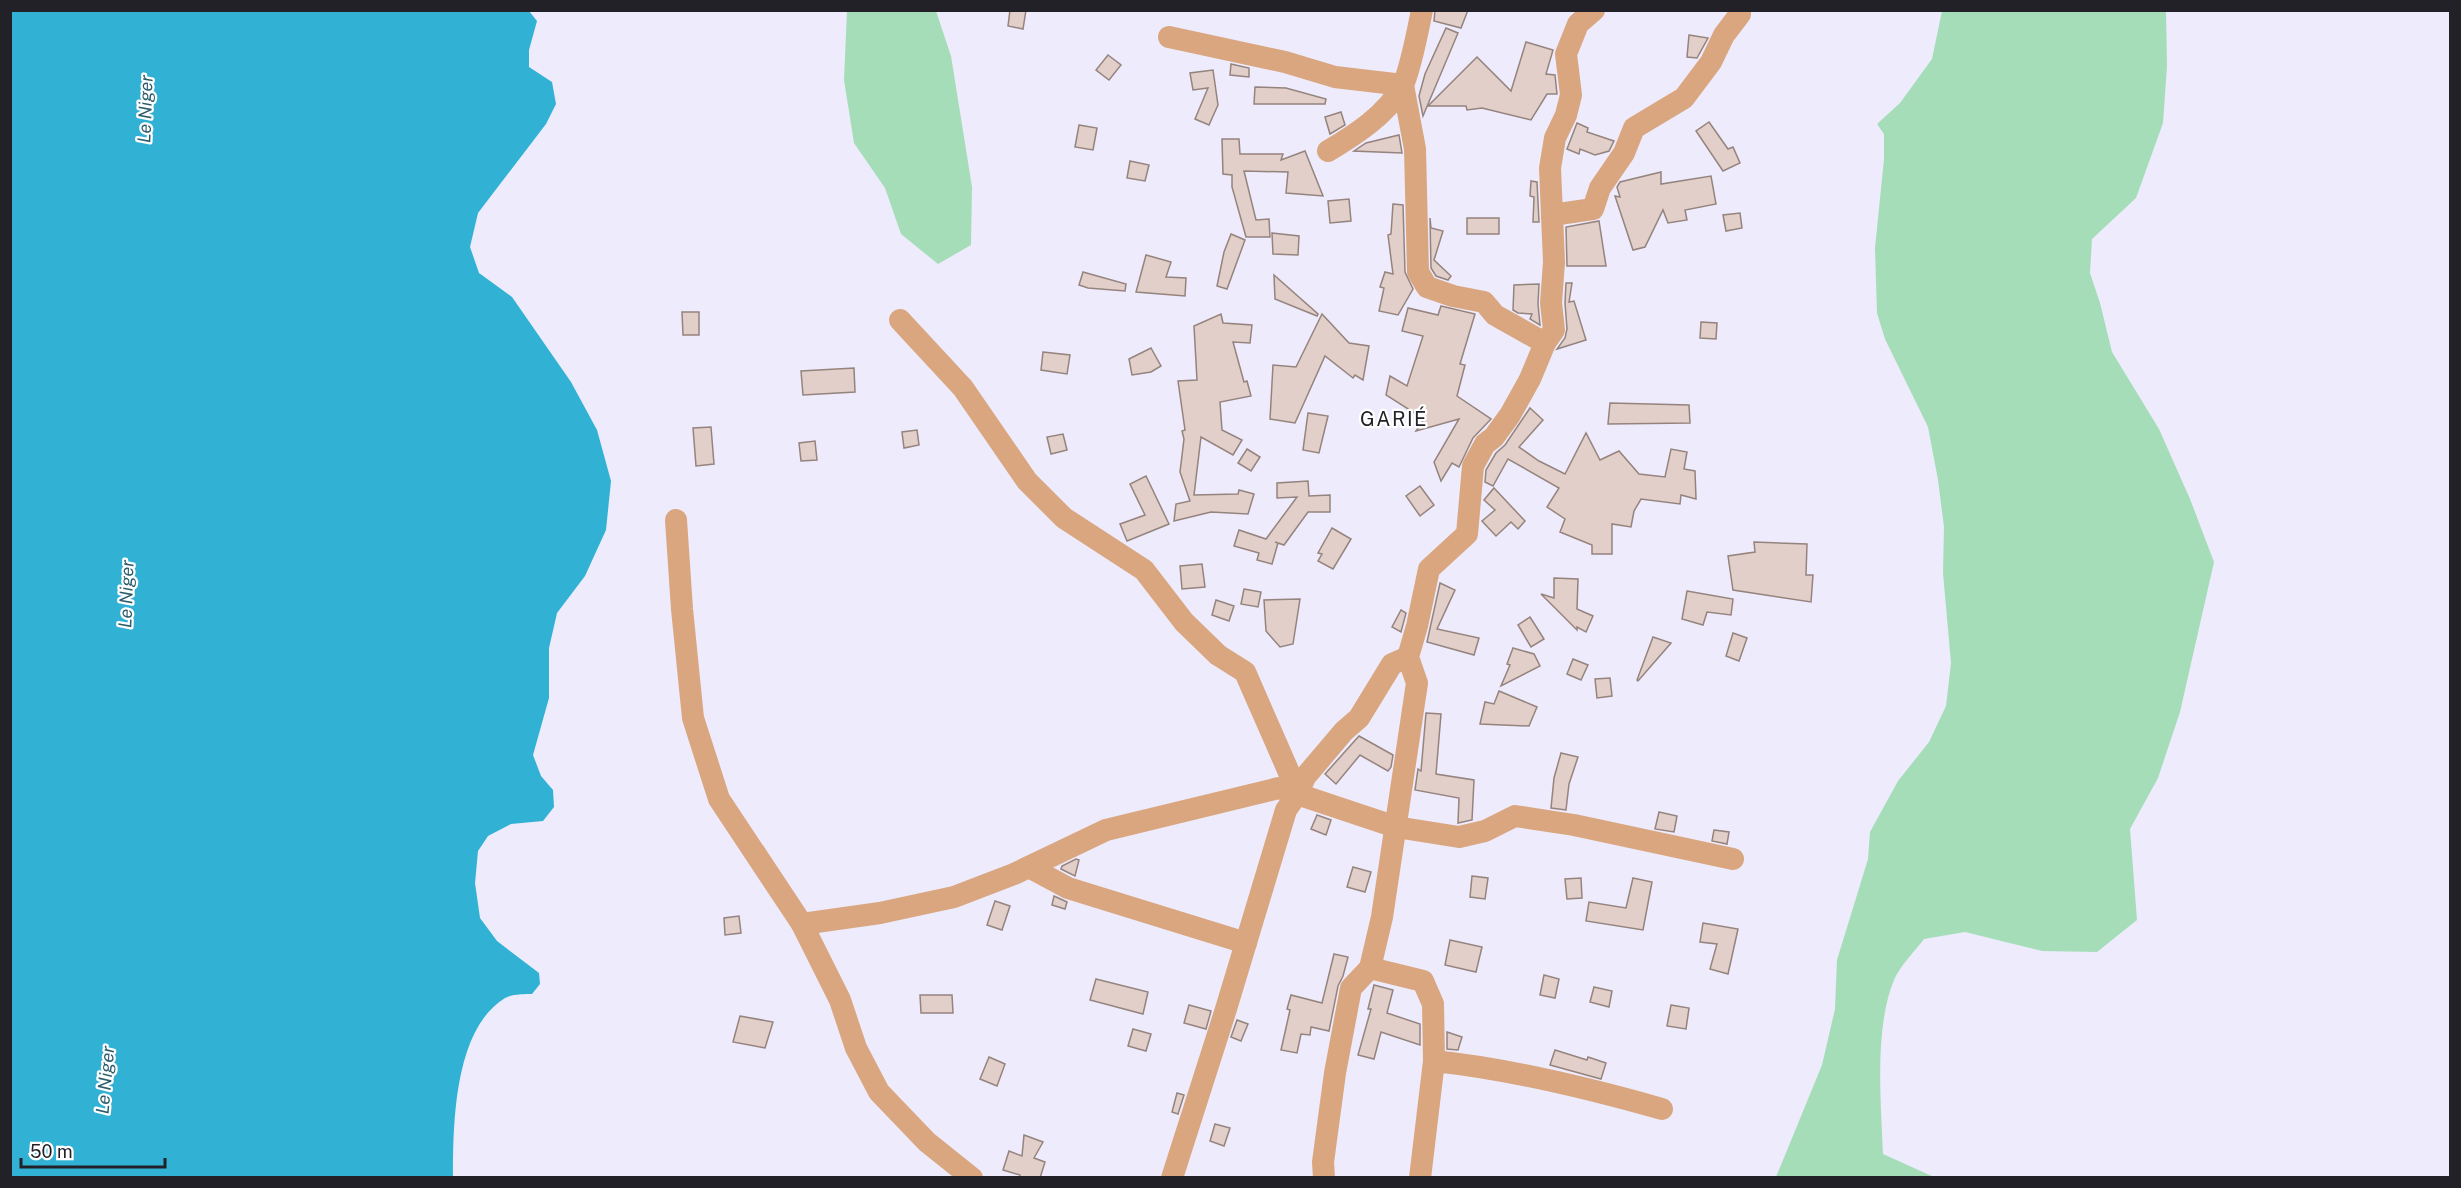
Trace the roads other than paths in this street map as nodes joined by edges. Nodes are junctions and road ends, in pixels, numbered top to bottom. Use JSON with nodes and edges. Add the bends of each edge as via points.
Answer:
{"nodes":[{"id":1,"x":1422,"y":10,"type":"edge"},
{"id":2,"x":1594,"y":10,"type":"edge"},
{"id":3,"x":1740,"y":10,"type":"edge"},
{"id":4,"x":1169,"y":37,"type":"dead end"},
{"id":5,"x":1403,"y":85,"type":"junction"},
{"id":6,"x":1328,"y":151,"type":"dead end"},
{"id":7,"x":1552,"y":215,"type":"junction"},
{"id":8,"x":900,"y":320,"type":"dead end"},
{"id":9,"x":1545,"y":343,"type":"junction"},
{"id":10,"x":676,"y":520,"type":"dead end"},
{"id":11,"x":1408,"y":657,"type":"junction"},
{"id":12,"x":1298,"y":793,"type":"junction"},
{"id":13,"x":1395,"y":827,"type":"junction"},
{"id":14,"x":1733,"y":859,"type":"dead end"},
{"id":15,"x":1029,"y":867,"type":"junction"},
{"id":16,"x":802,"y":924,"type":"junction"},
{"id":17,"x":1246,"y":943,"type":"junction"},
{"id":18,"x":1370,"y":968,"type":"junction"},
{"id":19,"x":1434,"y":1061,"type":"junction"},
{"id":20,"x":1662,"y":1109,"type":"dead end"},
{"id":21,"x":972,"y":1178,"type":"edge"},
{"id":22,"x":1172,"y":1178,"type":"edge"},
{"id":23,"x":1324,"y":1178,"type":"edge"},
{"id":24,"x":1420,"y":1178,"type":"edge"}],
"edges":[{"from":1,"to":5,"type":"street"},
{"from":2,"to":7,"type":"street","via":[[1578,24],[1566,54],[1571,95],[1555,138],[1550,168]]},
{"from":3,"to":7,"type":"street","via":[[1711,62],[1684,98],[1634,128],[1624,153],[1600,188],[1593,209]]},
{"from":4,"to":5,"type":"street","via":[[1335,77]]},
{"from":5,"to":6,"type":"street","via":[[1391,104]]},
{"from":5,"to":9,"type":"street","via":[[1415,149],[1418,272],[1427,287],[1484,302],[1495,315]]},
{"from":7,"to":9,"type":"street","via":[[1554,330]]},
{"from":8,"to":12,"type":"street","via":[[963,388],[1027,482],[1064,518],[1144,570],[1184,622],[1218,655],[1245,672]]},
{"from":9,"to":11,"type":"street","via":[[1510,415],[1485,444],[1473,466],[1467,534],[1429,569]]},
{"from":10,"to":16,"type":"street","via":[[693,718],[719,799]]},
{"from":11,"to":12,"type":"street","via":[[1392,664],[1359,718],[1305,777]]},
{"from":11,"to":13,"type":"street","via":[[1417,683]]},
{"from":12,"to":13,"type":"street"},
{"from":12,"to":15,"type":"street","via":[[1279,788],[1123,825]]},
{"from":12,"to":17,"type":"street","via":[[1286,810]]},
{"from":13,"to":14,"type":"street","via":[[1459,837],[1485,831],[1515,816]]},
{"from":13,"to":18,"type":"street"},
{"from":15,"to":16,"type":"street","via":[[954,897]]},
{"from":15,"to":17,"type":"street","via":[[1068,888]]},
{"from":16,"to":21,"type":"street","via":[[879,1092],[927,1142]]},
{"from":17,"to":22,"type":"street"},
{"from":18,"to":19,"type":"street","via":[[1423,981],[1433,1004]]},
{"from":18,"to":23,"type":"street","via":[[1351,988],[1335,1072]]},
{"from":19,"to":20,"type":"street","via":[[1477,1065]]},
{"from":19,"to":24,"type":"street"}]}
